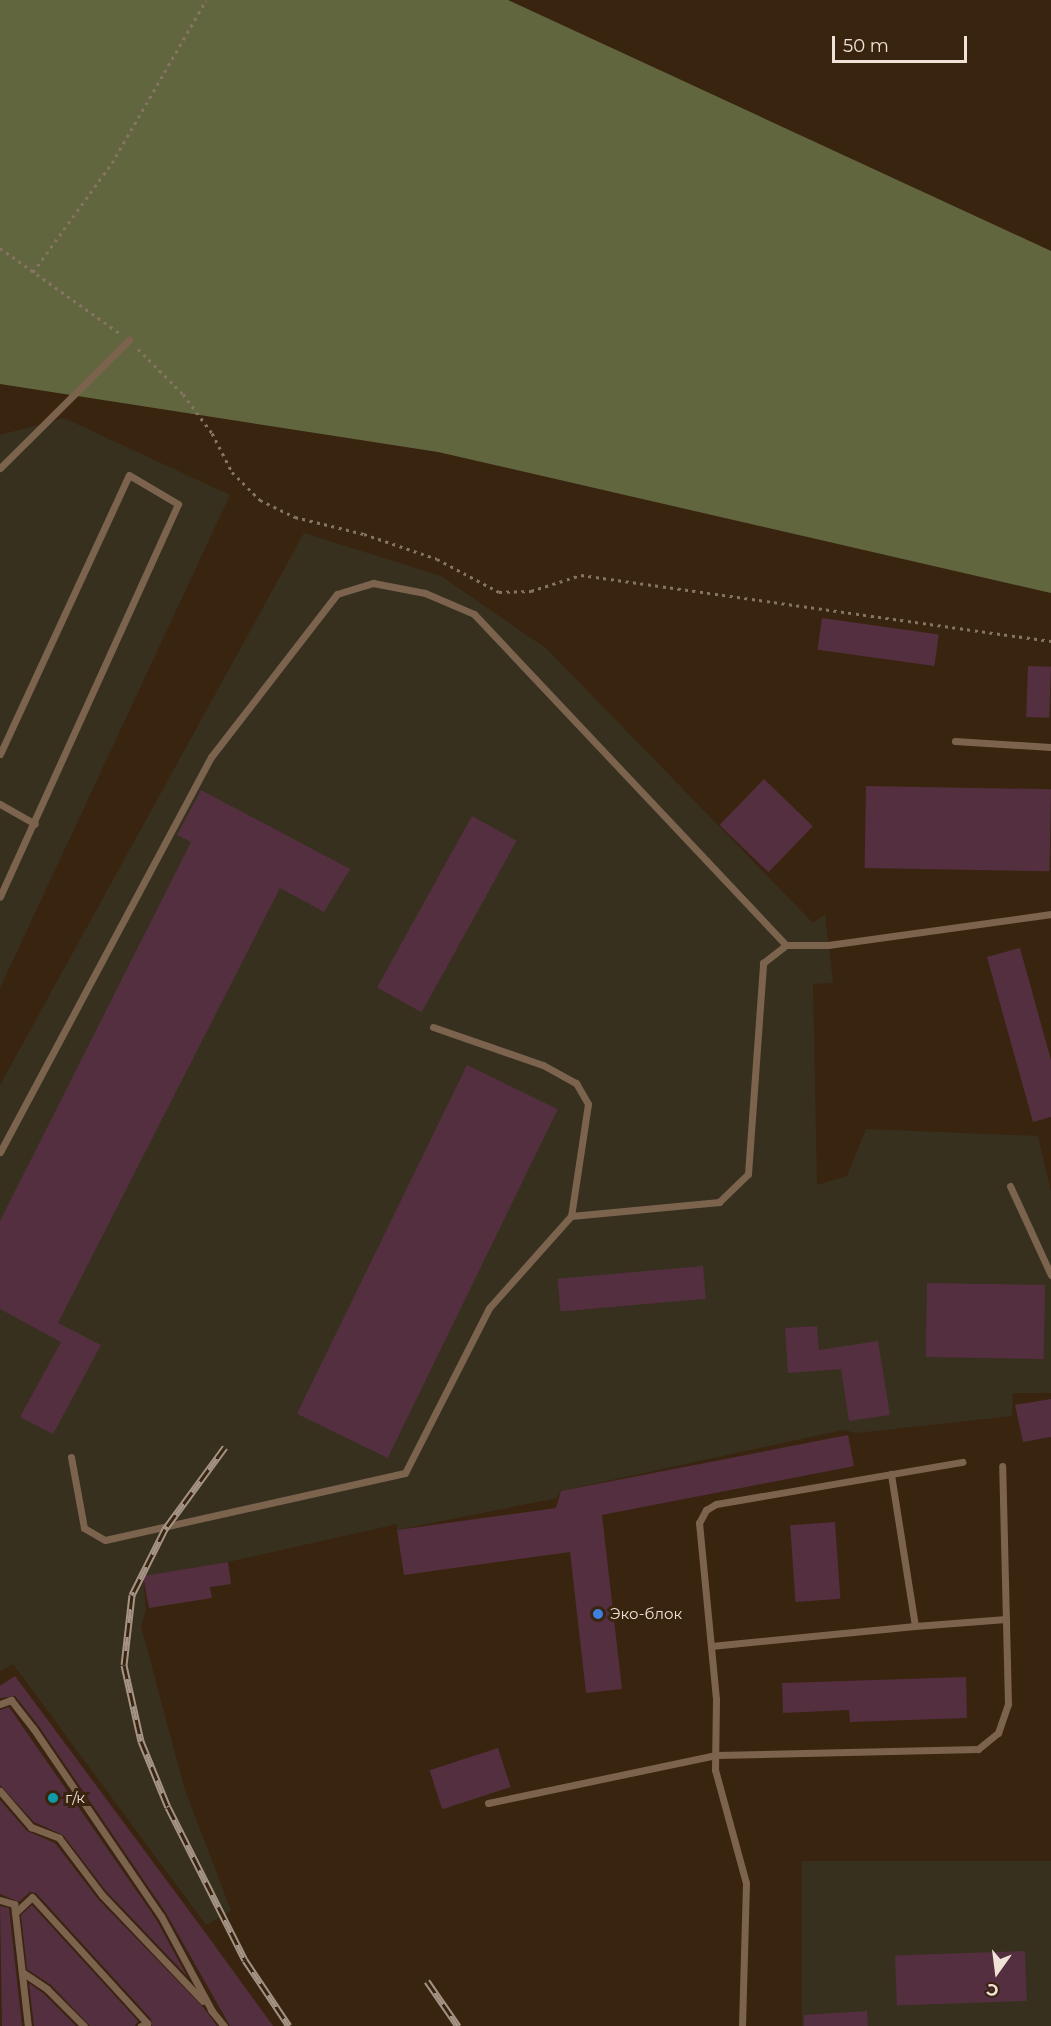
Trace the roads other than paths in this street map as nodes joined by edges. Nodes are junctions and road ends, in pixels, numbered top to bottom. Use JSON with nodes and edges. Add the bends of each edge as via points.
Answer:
{"nodes":[{"id":1,"x":129,"y":340,"type":"road end"},
{"id":2,"x":0,"y":468,"type":"edge"},
{"id":3,"x":955,"y":741,"type":"dead end"},
{"id":4,"x":1051,"y":747,"type":"edge"},
{"id":5,"x":0,"y":754,"type":"edge"},
{"id":6,"x":0,"y":804,"type":"edge"},
{"id":7,"x":35,"y":824,"type":"junction"},
{"id":8,"x":0,"y":896,"type":"edge"},
{"id":9,"x":1051,"y":914,"type":"edge"},
{"id":10,"x":786,"y":945,"type":"junction"},
{"id":11,"x":433,"y":1028,"type":"dead end"},
{"id":12,"x":0,"y":1152,"type":"edge"},
{"id":13,"x":1010,"y":1186,"type":"dead end"},
{"id":14,"x":571,"y":1216,"type":"junction"},
{"id":15,"x":1051,"y":1275,"type":"edge"},
{"id":16,"x":71,"y":1457,"type":"dead end"},
{"id":17,"x":962,"y":1462,"type":"dead end"},
{"id":18,"x":1002,"y":1466,"type":"dead end"},
{"id":19,"x":891,"y":1474,"type":"junction"},
{"id":20,"x":1006,"y":1619,"type":"junction"},
{"id":21,"x":915,"y":1626,"type":"junction"},
{"id":22,"x":711,"y":1646,"type":"junction"},
{"id":23,"x":0,"y":1704,"type":"edge"},
{"id":24,"x":716,"y":1755,"type":"junction"},
{"id":25,"x":0,"y":1791,"type":"edge"},
{"id":26,"x":488,"y":1803,"type":"dead end"},
{"id":27,"x":0,"y":1900,"type":"edge"},
{"id":28,"x":15,"y":1912,"type":"junction"},
{"id":29,"x":22,"y":1972,"type":"junction"},
{"id":30,"x":212,"y":2012,"type":"junction"},
{"id":31,"x":28,"y":2026,"type":"edge"},
{"id":32,"x":84,"y":2026,"type":"edge"},
{"id":33,"x":141,"y":2026,"type":"edge"},
{"id":34,"x":224,"y":2026,"type":"edge"},
{"id":35,"x":742,"y":2026,"type":"edge"}],
"edges":[{"from":1,"to":2,"type":"lane"},
{"from":3,"to":4,"type":"lane"},
{"from":5,"to":7,"type":"lane","via":[[129,475],[178,504]]},
{"from":6,"to":7,"type":"lane"},
{"from":7,"to":8,"type":"lane"},
{"from":9,"to":10,"type":"lane","via":[[828,945]]},
{"from":10,"to":12,"type":"lane","via":[[474,614],[425,593],[373,583],[338,594],[211,757]]},
{"from":10,"to":14,"type":"lane","via":[[763,963],[748,1174],[719,1202]]},
{"from":11,"to":14,"type":"lane","via":[[543,1065],[576,1083],[588,1104]]},
{"from":13,"to":15,"type":"lane"},
{"from":14,"to":16,"type":"lane","via":[[489,1308],[405,1473],[105,1540],[84,1528]]},
{"from":17,"to":19,"type":"lane"},
{"from":18,"to":20,"type":"lane"},
{"from":19,"to":21,"type":"lane"},
{"from":19,"to":22,"type":"lane","via":[[716,1504],[706,1510],[699,1523]]},
{"from":20,"to":21,"type":"lane"},
{"from":20,"to":24,"type":"lane","via":[[1008,1704],[998,1733],[978,1749]]},
{"from":21,"to":22,"type":"lane"},
{"from":22,"to":24,"type":"lane"},
{"from":23,"to":30,"type":"lane","via":[[11,1700],[33,1728],[161,1916]]},
{"from":24,"to":26,"type":"lane"},
{"from":24,"to":35,"type":"lane","via":[[715,1770],[746,1883]]},
{"from":25,"to":30,"type":"lane","via":[[31,1827],[59,1838],[102,1895]]},
{"from":27,"to":28,"type":"lane","via":[[14,1904]]},
{"from":28,"to":29,"type":"lane"},
{"from":28,"to":33,"type":"lane","via":[[32,1897],[147,2023]]},
{"from":29,"to":31,"type":"lane"},
{"from":29,"to":32,"type":"lane","via":[[47,1989]]},
{"from":30,"to":34,"type":"lane"}]}
